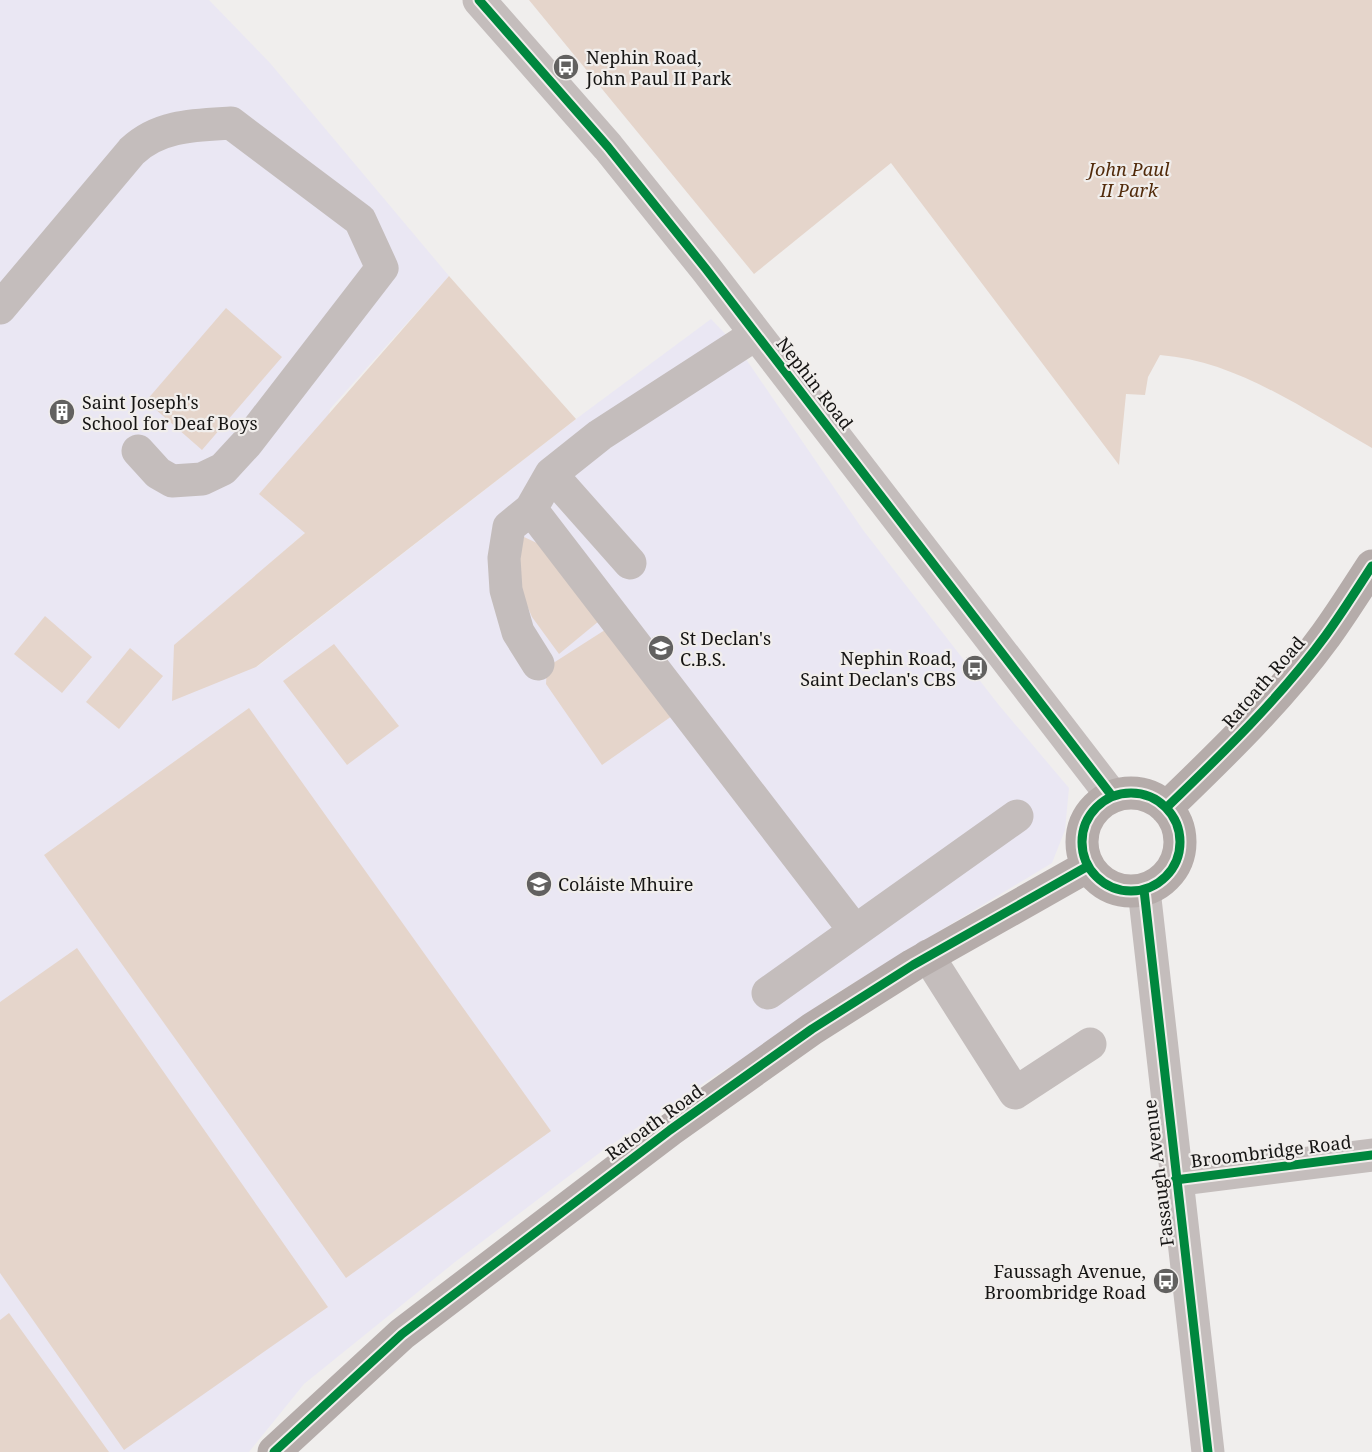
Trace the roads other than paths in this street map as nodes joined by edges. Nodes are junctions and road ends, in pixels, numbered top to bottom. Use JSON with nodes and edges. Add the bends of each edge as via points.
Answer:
{"nodes":[{"id":1,"x":479,"y":0,"type":"edge"},
{"id":2,"x":0,"y":308,"type":"edge"},
{"id":3,"x":756,"y":334,"type":"junction"},
{"id":4,"x":138,"y":451,"type":"dead end"},
{"id":5,"x":550,"y":474,"type":"junction"},
{"id":6,"x":531,"y":508,"type":"junction"},
{"id":7,"x":630,"y":563,"type":"dead end"},
{"id":8,"x":1372,"y":566,"type":"edge"},
{"id":9,"x":538,"y":664,"type":"dead end"},
{"id":10,"x":1112,"y":796,"type":"junction"},
{"id":11,"x":1166,"y":807,"type":"junction"},
{"id":12,"x":1017,"y":816,"type":"dead end"},
{"id":13,"x":1088,"y":866,"type":"junction"},
{"id":14,"x":1144,"y":890,"type":"junction"},
{"id":15,"x":855,"y":931,"type":"junction"},
{"id":16,"x":928,"y":956,"type":"junction"},
{"id":17,"x":768,"y":993,"type":"dead end"},
{"id":18,"x":1090,"y":1044,"type":"dead end"},
{"id":19,"x":1372,"y":1155,"type":"edge"},
{"id":20,"x":1175,"y":1180,"type":"junction"},
{"id":21,"x":274,"y":1452,"type":"edge"},
{"id":22,"x":1208,"y":1452,"type":"edge"}],
"edges":[{"from":1,"to":3,"type":"street","name":"Nephin Road","via":[[608,147]]},
{"from":2,"to":4,"type":"street","via":[[132,151],[144,140],[183,126],[231,123],[360,220],[382,268],[223,469],[202,479],[172,481],[158,473]]},
{"from":3,"to":5,"type":"street","via":[[600,435]]},
{"from":3,"to":10,"type":"street","name":"Nephin Road"},
{"from":5,"to":6,"type":"street"},
{"from":5,"to":7,"type":"street"},
{"from":6,"to":9,"type":"street","via":[[509,527],[504,558],[506,590],[518,632]]},
{"from":6,"to":15,"type":"street"},
{"from":8,"to":11,"type":"main road","name":"Ratoath Road","via":[[1325,636],[1277,695]]},
{"from":10,"to":11,"type":"main road","via":[[1144,793]]},
{"from":10,"to":13,"type":"main road","via":[[1087,818],[1082,832]]},
{"from":11,"to":14,"type":"main road","via":[[1179,828],[1179,855],[1163,879]]},
{"from":12,"to":15,"type":"street"},
{"from":13,"to":14,"type":"main road","via":[[1110,887]]},
{"from":13,"to":16,"type":"main road","name":"Ratoath Road"},
{"from":14,"to":20,"type":"street","name":"Fassaugh Avenue"},
{"from":15,"to":17,"type":"street"},
{"from":16,"to":18,"type":"street","via":[[1015,1093]]},
{"from":16,"to":21,"type":"main road","name":"Ratoath Road","via":[[812,1029],[523,1241],[402,1334]]},
{"from":19,"to":20,"type":"street","name":"Broombridge Road"},
{"from":20,"to":22,"type":"street","name":"Fassaugh Avenue"}]}
